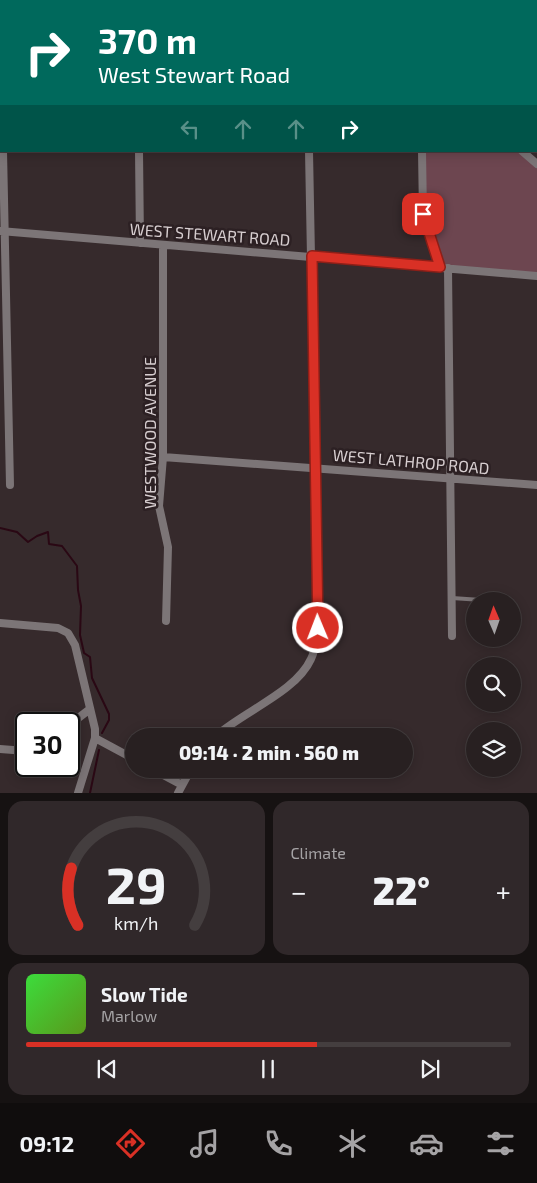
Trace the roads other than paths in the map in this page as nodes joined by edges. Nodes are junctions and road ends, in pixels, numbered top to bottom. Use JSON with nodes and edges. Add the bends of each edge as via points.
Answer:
{"nodes":[{"id":1,"x":3,"y":152,"type":"edge"},
{"id":2,"x":139,"y":152,"type":"edge"},
{"id":3,"x":309,"y":152,"type":"edge"},
{"id":4,"x":422,"y":152,"type":"edge"},
{"id":5,"x":523,"y":152,"type":"edge"},
{"id":6,"x":537,"y":164,"type":"edge"},
{"id":7,"x":2,"y":232,"type":"edge"},
{"id":8,"x":140,"y":243,"type":"junction"},
{"id":9,"x":163,"y":244,"type":"junction"},
{"id":10,"x":312,"y":256,"type":"junction"},
{"id":11,"x":444,"y":268,"type":"junction"},
{"id":12,"x":537,"y":276,"type":"edge"},
{"id":13,"x":163,"y":457,"type":"junction"},
{"id":14,"x":315,"y":467,"type":"junction"},
{"id":15,"x":451,"y":478,"type":"junction"},
{"id":16,"x":10,"y":485,"type":"dead end"},
{"id":17,"x":537,"y":485,"type":"edge"},
{"id":18,"x":452,"y":598,"type":"junction"},
{"id":19,"x":466,"y":599,"type":"edge"},
{"id":20,"x":166,"y":621,"type":"dead end"},
{"id":21,"x":0,"y":623,"type":"edge"},
{"id":22,"x":452,"y":636,"type":"dead end"},
{"id":23,"x":90,"y":709,"type":"junction"},
{"id":24,"x":80,"y":717,"type":"edge"},
{"id":25,"x":228,"y":728,"type":"edge"},
{"id":26,"x":95,"y":738,"type":"junction"},
{"id":27,"x":0,"y":749,"type":"edge"},
{"id":28,"x":15,"y":750,"type":"edge"},
{"id":29,"x":125,"y":754,"type":"edge"},
{"id":30,"x":169,"y":778,"type":"edge"},
{"id":31,"x":186,"y":778,"type":"edge"},
{"id":32,"x":182,"y":785,"type":"junction"},
{"id":33,"x":78,"y":793,"type":"edge"},
{"id":34,"x":178,"y":793,"type":"edge"}],
"edges":[{"from":1,"to":7,"type":"street"},
{"from":2,"to":8,"type":"street"},
{"from":3,"to":10,"type":"street"},
{"from":4,"to":11,"type":"street","via":[[423,214]]},
{"from":5,"to":6,"type":"street"},
{"from":7,"to":8,"type":"street","name":"WEST STEWART ROAD"},
{"from":7,"to":16,"type":"street"},
{"from":8,"to":9,"type":"street","name":"WEST STEWART ROAD"},
{"from":9,"to":10,"type":"street","name":"WEST STEWART ROAD"},
{"from":9,"to":13,"type":"street","name":"WESTWOOD AVENUE"},
{"from":10,"to":11,"type":"street","name":"WEST STEWART ROAD"},
{"from":10,"to":14,"type":"street"},
{"from":11,"to":12,"type":"street","name":"WEST STEWART ROAD"},
{"from":11,"to":15,"type":"street"},
{"from":13,"to":14,"type":"street","name":"WEST LATHROP ROAD"},
{"from":13,"to":20,"type":"street","name":"WESTWOOD AVENUE","via":[[159,506],[168,547]]},
{"from":14,"to":15,"type":"street","name":"WEST LATHROP ROAD"},
{"from":14,"to":25,"type":"street","via":[[318,628],[311,659],[298,679]]},
{"from":15,"to":17,"type":"street","name":"WEST LATHROP ROAD"},
{"from":15,"to":18,"type":"street"},
{"from":18,"to":19,"type":"lane"},
{"from":18,"to":22,"type":"street"},
{"from":21,"to":23,"type":"street","via":[[58,628],[68,633],[75,645]]},
{"from":23,"to":24,"type":"street"},
{"from":23,"to":26,"type":"street"},
{"from":26,"to":29,"type":"street"},
{"from":26,"to":33,"type":"street"},
{"from":27,"to":28,"type":"street"},
{"from":30,"to":32,"type":"street"},
{"from":31,"to":32,"type":"street"},
{"from":32,"to":34,"type":"street"}]}
